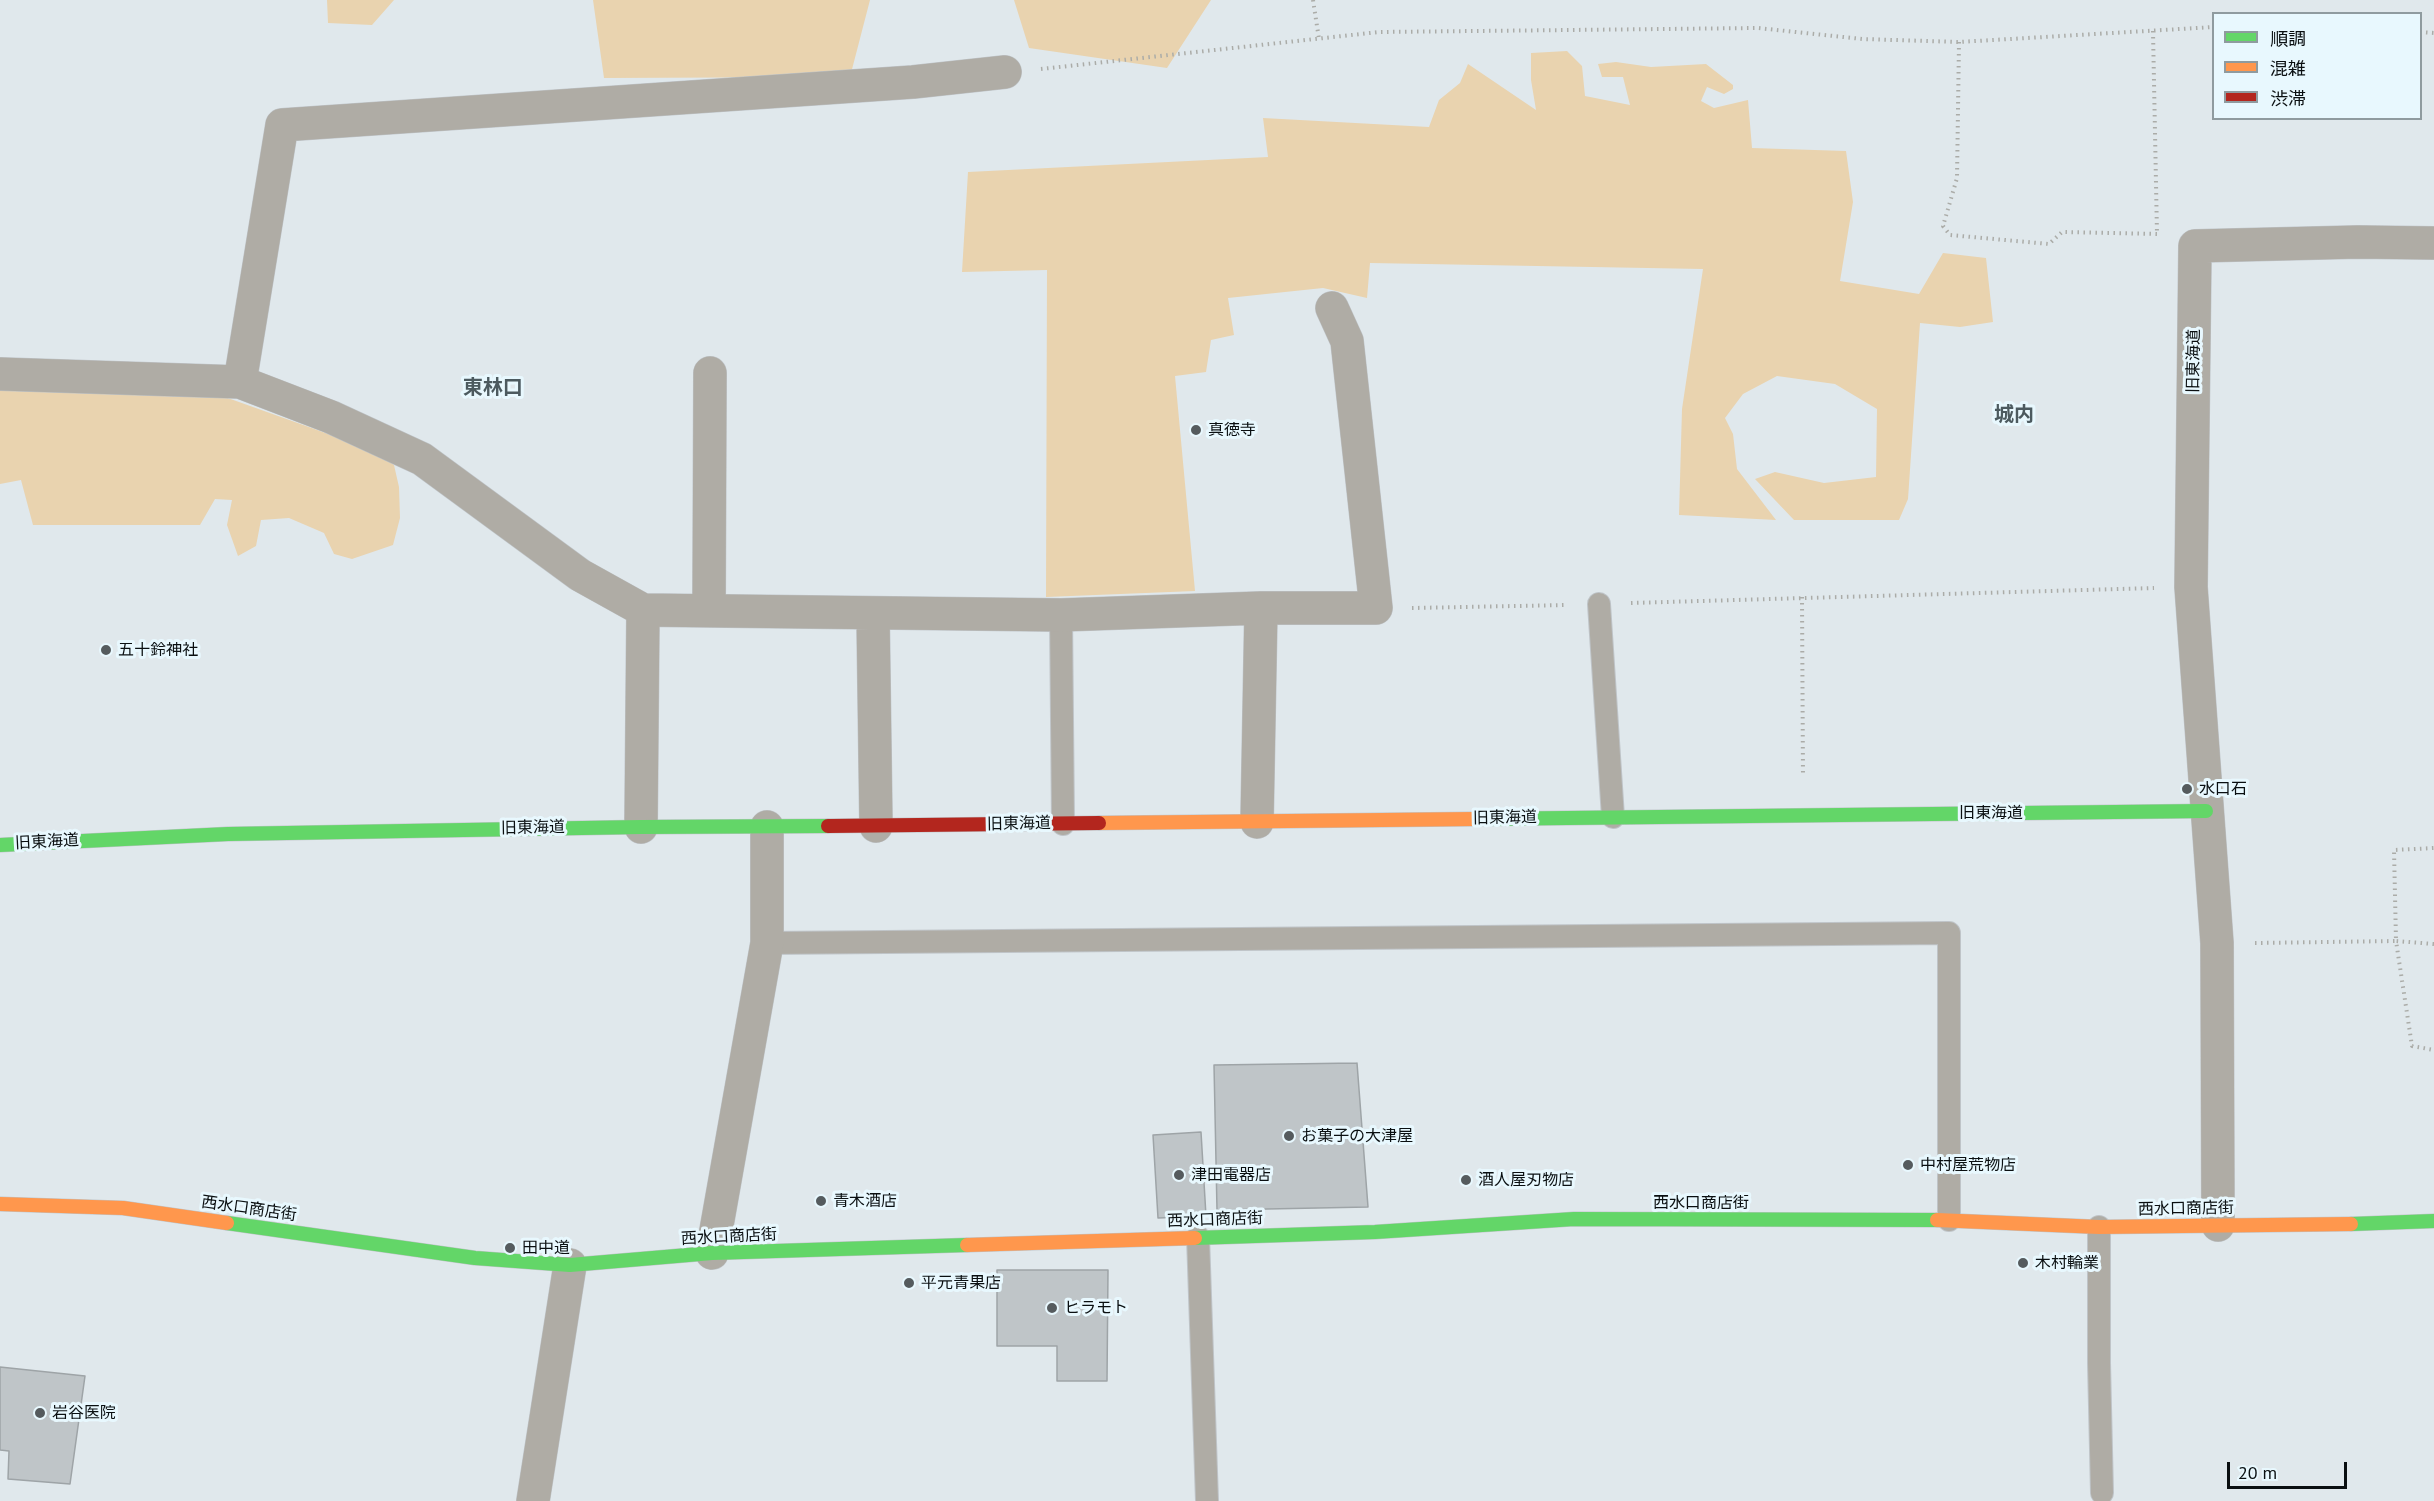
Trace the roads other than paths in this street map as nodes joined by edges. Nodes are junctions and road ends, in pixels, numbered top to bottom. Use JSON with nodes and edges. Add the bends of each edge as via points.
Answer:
{"nodes":[{"id":1,"x":1005,"y":72,"type":"road end"},
{"id":2,"x":2434,"y":243,"type":"edge"},
{"id":3,"x":1332,"y":308,"type":"dead end"},
{"id":4,"x":710,"y":373,"type":"dead end"},
{"id":5,"x":0,"y":374,"type":"edge"},
{"id":6,"x":240,"y":382,"type":"junction"},
{"id":7,"x":1599,"y":604,"type":"dead end"},
{"id":8,"x":1261,"y":608,"type":"junction"},
{"id":9,"x":643,"y":610,"type":"junction"},
{"id":10,"x":709,"y":610,"type":"junction"},
{"id":11,"x":873,"y":614,"type":"junction"},
{"id":12,"x":1061,"y":615,"type":"junction"},
{"id":13,"x":2206,"y":811,"type":"junction"},
{"id":14,"x":1613,"y":817,"type":"junction"},
{"id":15,"x":1257,"y":822,"type":"junction"},
{"id":16,"x":1063,"y":824,"type":"junction"},
{"id":17,"x":641,"y":826,"type":"junction"},
{"id":18,"x":876,"y":826,"type":"junction"},
{"id":19,"x":767,"y":827,"type":"junction"},
{"id":20,"x":0,"y":845,"type":"edge"},
{"id":21,"x":767,"y":943,"type":"junction"},
{"id":22,"x":0,"y":1204,"type":"edge"},
{"id":23,"x":1949,"y":1220,"type":"junction"},
{"id":24,"x":2434,"y":1221,"type":"edge"},
{"id":25,"x":2218,"y":1225,"type":"junction"},
{"id":26,"x":2099,"y":1227,"type":"junction"},
{"id":27,"x":1198,"y":1237,"type":"junction"},
{"id":28,"x":712,"y":1253,"type":"junction"},
{"id":29,"x":570,"y":1264,"type":"junction"},
{"id":30,"x":2102,"y":1493,"type":"dead end"},
{"id":31,"x":533,"y":1501,"type":"edge"},
{"id":32,"x":1208,"y":1501,"type":"edge"}],
"edges":[{"from":1,"to":6,"type":"street","via":[[913,82],[282,124]]},
{"from":2,"to":13,"type":"street","name":"旧東海道","via":[[2195,246],[2191,587]]},
{"from":3,"to":8,"type":"street","via":[[1347,341],[1376,608]]},
{"from":4,"to":10,"type":"street"},
{"from":5,"to":6,"type":"street"},
{"from":6,"to":9,"type":"street","via":[[331,417],[422,459],[580,575]]},
{"from":7,"to":14,"type":"lane"},
{"from":8,"to":12,"type":"street"},
{"from":8,"to":15,"type":"street"},
{"from":9,"to":10,"type":"street"},
{"from":9,"to":17,"type":"street"},
{"from":10,"to":11,"type":"street"},
{"from":11,"to":12,"type":"street"},
{"from":11,"to":18,"type":"street"},
{"from":12,"to":16,"type":"lane"},
{"from":13,"to":14,"type":"street","name":"旧東海道"},
{"from":13,"to":25,"type":"street","via":[[2217,943]]},
{"from":14,"to":15,"type":"street","name":"旧東海道"},
{"from":15,"to":16,"type":"street","name":"旧東海道"},
{"from":16,"to":18,"type":"street","name":"旧東海道"},
{"from":17,"to":19,"type":"street","name":"旧東海道"},
{"from":17,"to":20,"type":"street","name":"旧東海道","via":[[228,834]]},
{"from":18,"to":19,"type":"street","name":"旧東海道"},
{"from":19,"to":21,"type":"street"},
{"from":21,"to":23,"type":"lane","via":[[1949,933]]},
{"from":21,"to":28,"type":"street"},
{"from":22,"to":29,"type":"street","name":"西水口商店街","via":[[123,1208],[475,1258]]},
{"from":23,"to":26,"type":"street","name":"西水口商店街"},
{"from":23,"to":27,"type":"street","name":"西水口商店街","via":[[1574,1219],[1375,1232]]},
{"from":24,"to":25,"type":"street","name":"西水口商店街"},
{"from":25,"to":26,"type":"street","name":"西水口商店街"},
{"from":26,"to":30,"type":"lane"},
{"from":27,"to":28,"type":"street","name":"西水口商店街"},
{"from":27,"to":32,"type":"lane"},
{"from":28,"to":29,"type":"street","name":"西水口商店街"},
{"from":29,"to":31,"type":"street"}]}
